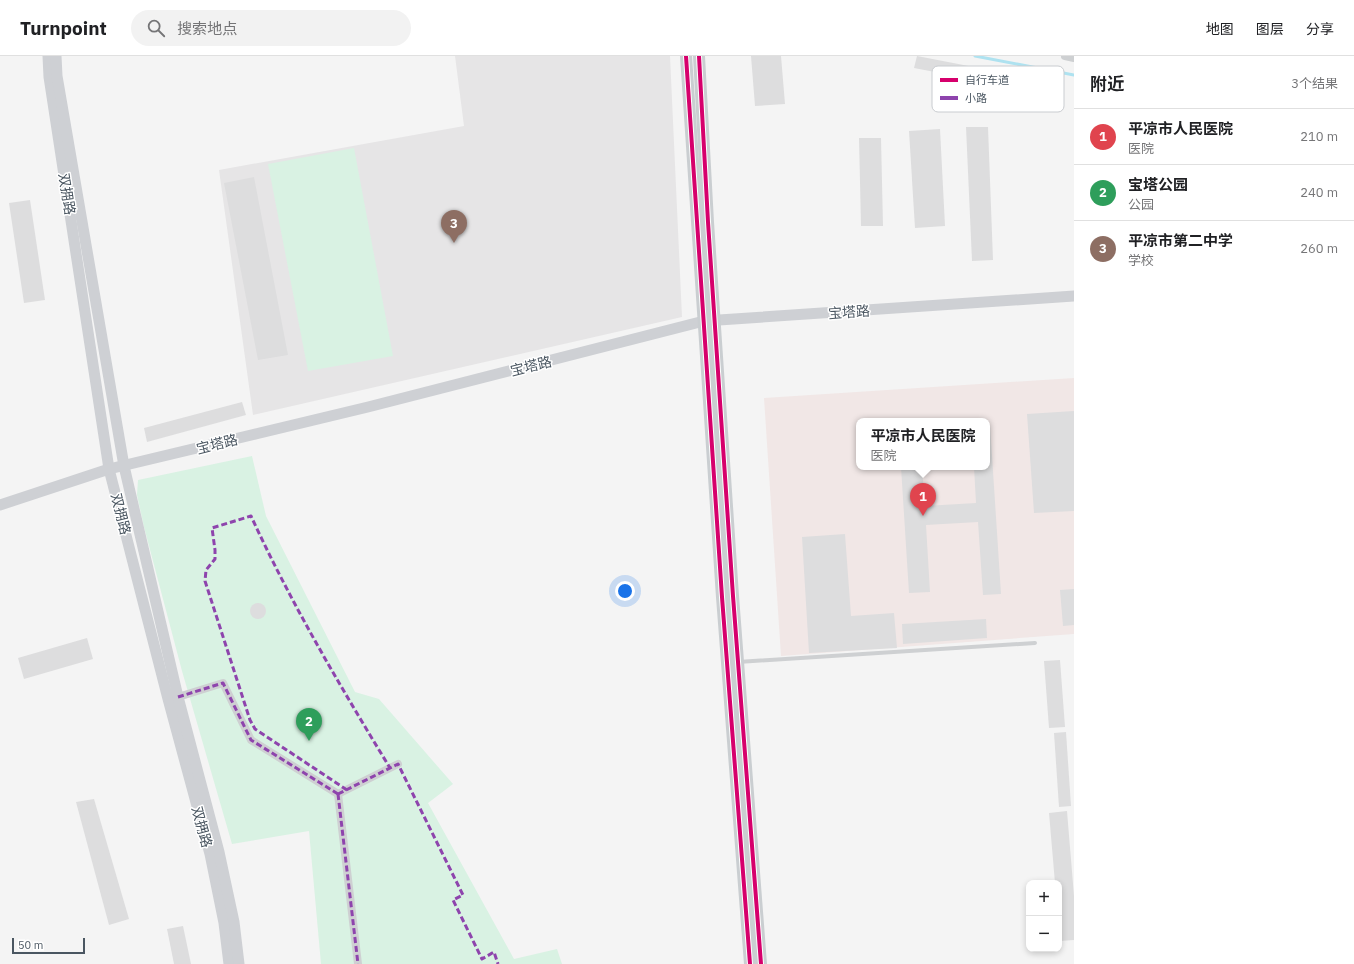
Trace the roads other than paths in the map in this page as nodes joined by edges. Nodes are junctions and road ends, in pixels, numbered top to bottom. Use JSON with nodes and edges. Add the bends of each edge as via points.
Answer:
{"nodes":[{"id":1,"x":48,"y":56,"type":"edge"},
{"id":2,"x":56,"y":56,"type":"edge"},
{"id":3,"x":686,"y":56,"type":"edge"},
{"id":4,"x":699,"y":56,"type":"edge"},
{"id":5,"x":1064,"y":56,"type":"edge"},
{"id":6,"x":1074,"y":58,"type":"edge"},
{"id":7,"x":1074,"y":296,"type":"edge"},
{"id":8,"x":709,"y":321,"type":"junction"},
{"id":9,"x":124,"y":466,"type":"junction"},
{"id":10,"x":109,"y":469,"type":"junction"},
{"id":11,"x":0,"y":505,"type":"edge"},
{"id":12,"x":723,"y":526,"type":"junction"},
{"id":13,"x":1035,"y":643,"type":"dead end"},
{"id":14,"x":738,"y":662,"type":"junction"},
{"id":15,"x":178,"y":697,"type":"junction"},
{"id":16,"x":398,"y":764,"type":"dead end"},
{"id":17,"x":338,"y":794,"type":"junction"},
{"id":18,"x":229,"y":964,"type":"edge"},
{"id":19,"x":239,"y":964,"type":"edge"},
{"id":20,"x":358,"y":964,"type":"edge"},
{"id":21,"x":750,"y":964,"type":"edge"},
{"id":22,"x":761,"y":964,"type":"edge"}],
"edges":[{"from":1,"to":10,"type":"main road","name":"双拥路","via":[[49,77]]},
{"from":2,"to":9,"type":"main road","name":"双拥路"},
{"from":3,"to":8,"type":"main road"},
{"from":4,"to":8,"type":"main road"},
{"from":5,"to":6,"type":"street"},
{"from":7,"to":8,"type":"main road","name":"宝塔路"},
{"from":8,"to":9,"type":"main road","name":"宝塔路"},
{"from":8,"to":12,"type":"main road"},
{"from":9,"to":10,"type":"main road","name":"宝塔路"},
{"from":9,"to":15,"type":"main road","name":"双拥路"},
{"from":10,"to":11,"type":"main road","name":"宝塔路"},
{"from":10,"to":18,"type":"main road","name":"双拥路","via":[[210,854]]},
{"from":12,"to":14,"type":"main road"},
{"from":12,"to":21,"type":"main road"},
{"from":13,"to":14,"type":"lane"},
{"from":14,"to":22,"type":"main road"},
{"from":15,"to":17,"type":"street","via":[[223,683],[251,740]]},
{"from":15,"to":19,"type":"main road","name":"双拥路","via":[[220,852],[234,922]]},
{"from":16,"to":17,"type":"street"},
{"from":17,"to":20,"type":"street"}]}
